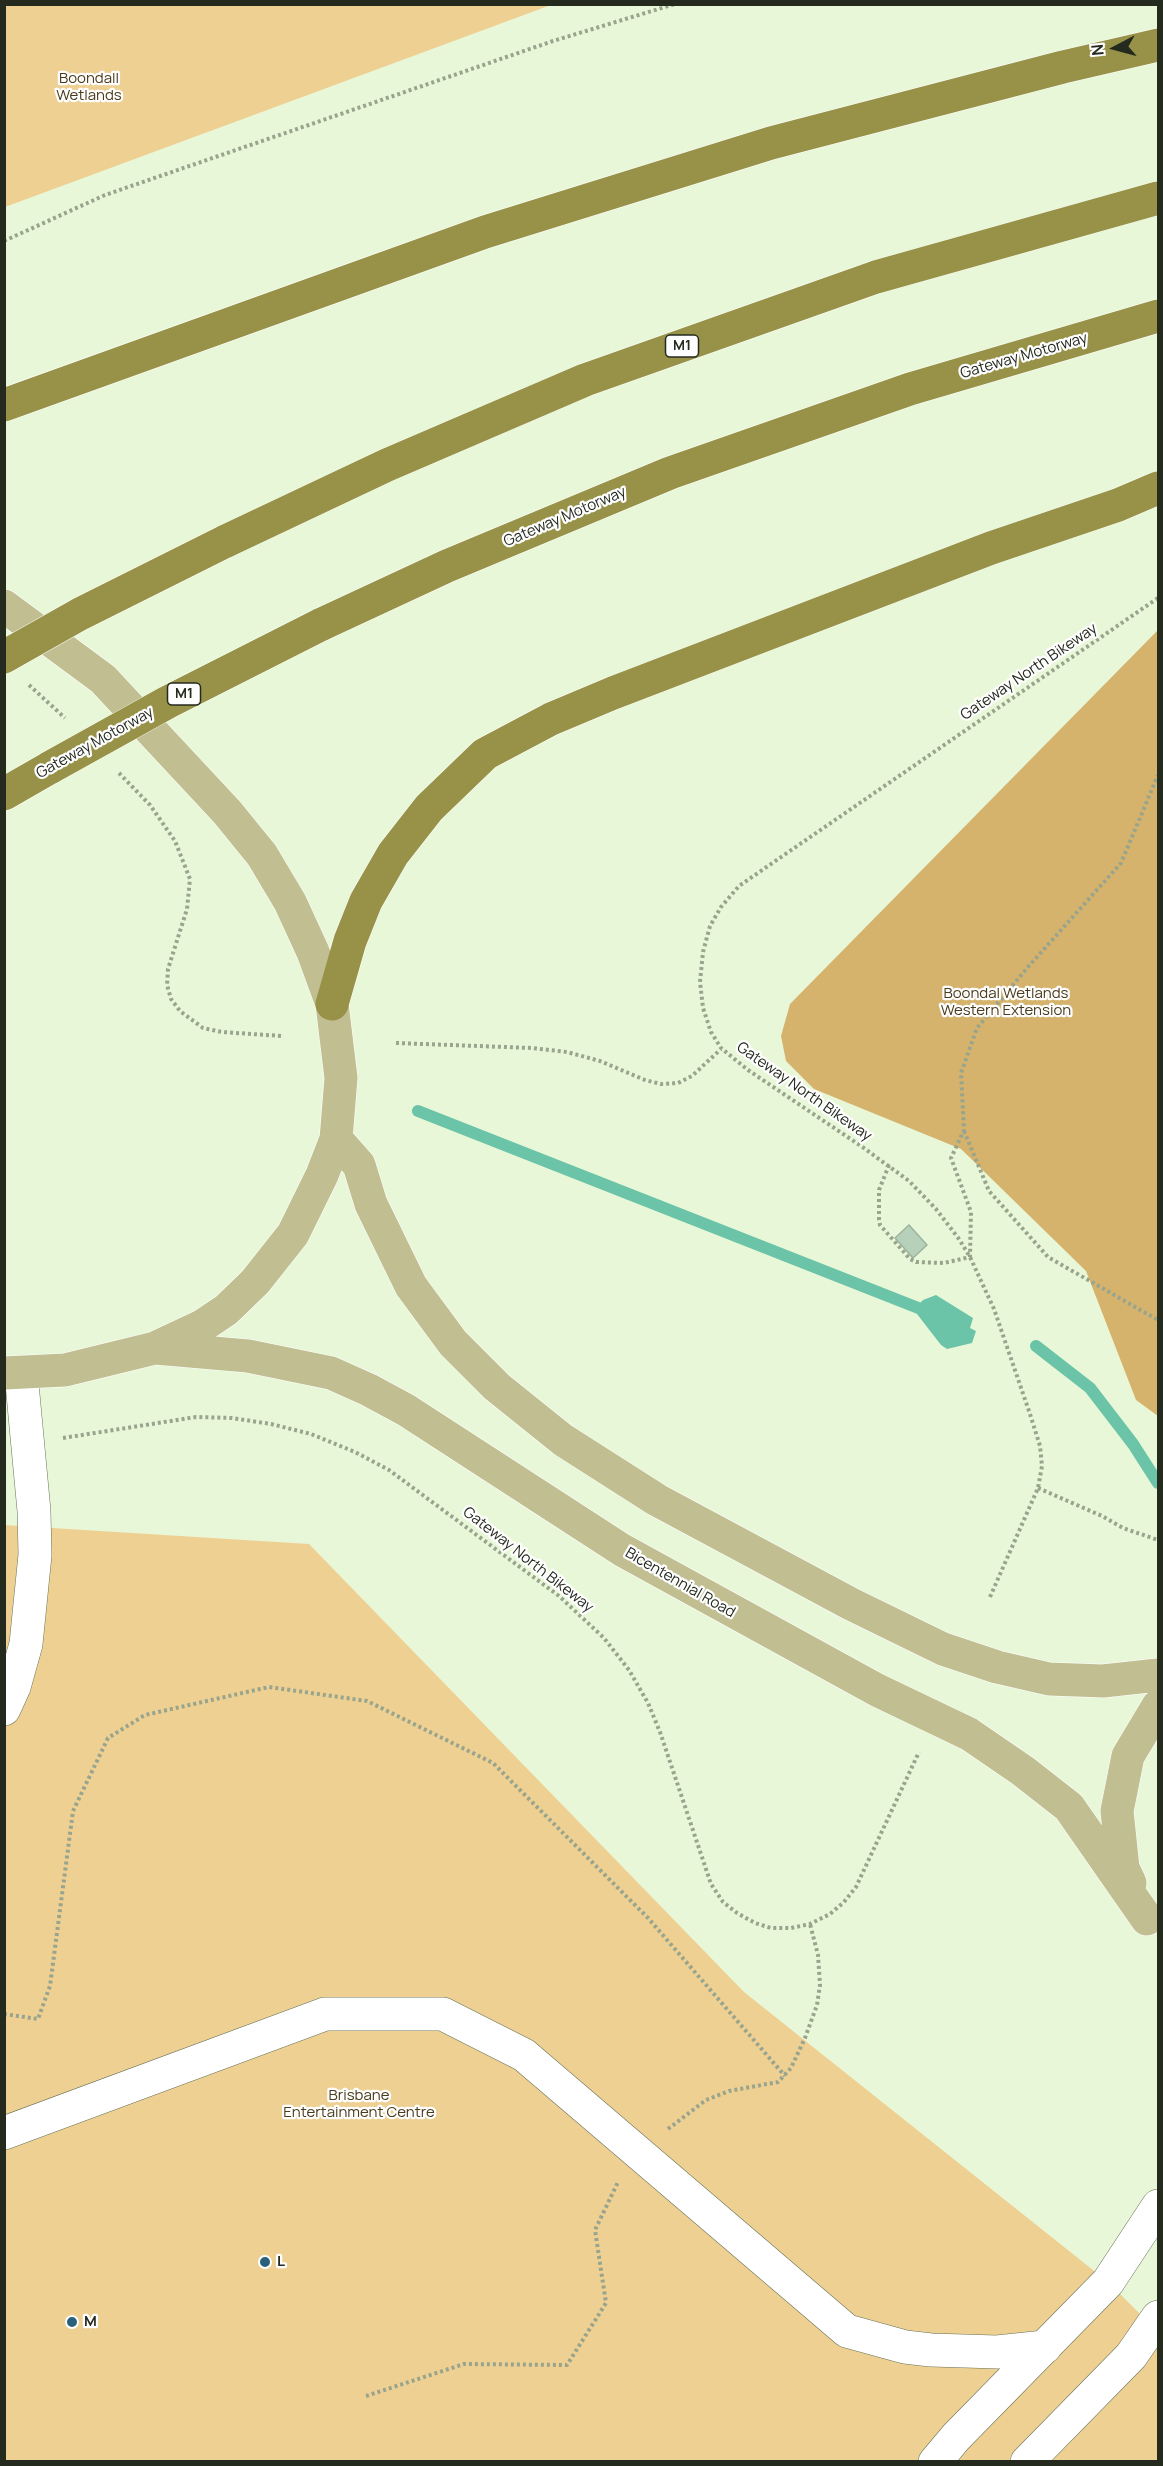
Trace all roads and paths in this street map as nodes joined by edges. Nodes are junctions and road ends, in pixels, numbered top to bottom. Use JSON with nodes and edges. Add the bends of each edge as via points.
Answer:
{"nodes":[{"id":1,"x":675,"y":4,"type":"edge"},
{"id":2,"x":1158,"y":45,"type":"edge"},
{"id":3,"x":1158,"y":198,"type":"edge"},
{"id":4,"x":4,"y":241,"type":"edge"},
{"id":5,"x":1158,"y":316,"type":"edge"},
{"id":6,"x":4,"y":405,"type":"edge"},
{"id":7,"x":1158,"y":488,"type":"edge"},
{"id":8,"x":1158,"y":598,"type":"edge"},
{"id":9,"x":4,"y":606,"type":"edge"},
{"id":10,"x":4,"y":657,"type":"edge"},
{"id":11,"x":27,"y":683,"type":"dead end"},
{"id":12,"x":67,"y":720,"type":"dead end"},
{"id":13,"x":117,"y":771,"type":"dead end"},
{"id":14,"x":1158,"y":775,"type":"edge"},
{"id":15,"x":4,"y":794,"type":"edge"},
{"id":16,"x":332,"y":1004,"type":"junction"},
{"id":17,"x":282,"y":1036,"type":"dead end"},
{"id":18,"x":396,"y":1043,"type":"dead end"},
{"id":19,"x":722,"y":1048,"type":"junction"},
{"id":20,"x":964,"y":1131,"type":"junction"},
{"id":21,"x":336,"y":1139,"type":"junction"},
{"id":22,"x":889,"y":1165,"type":"junction"},
{"id":23,"x":970,"y":1257,"type":"junction"},
{"id":24,"x":1158,"y":1320,"type":"edge"},
{"id":25,"x":155,"y":1348,"type":"junction"},
{"id":26,"x":13,"y":1373,"type":"edge"},
{"id":27,"x":27,"y":1442,"type":"junction"},
{"id":28,"x":1038,"y":1488,"type":"junction"},
{"id":29,"x":1158,"y":1540,"type":"edge"},
{"id":30,"x":990,"y":1597,"type":"dead end"},
{"id":31,"x":1158,"y":1675,"type":"edge"},
{"id":32,"x":1158,"y":1706,"type":"edge"},
{"id":33,"x":4,"y":1709,"type":"edge"},
{"id":34,"x":920,"y":1751,"type":"dead end"},
{"id":35,"x":810,"y":1924,"type":"junction"},
{"id":36,"x":1153,"y":1927,"type":"edge"},
{"id":37,"x":4,"y":2014,"type":"edge"},
{"id":38,"x":785,"y":2076,"type":"junction"},
{"id":39,"x":8,"y":2130,"type":"edge"},
{"id":40,"x":666,"y":2131,"type":"dead end"},
{"id":41,"x":621,"y":2175,"type":"dead end"},
{"id":42,"x":1158,"y":2206,"type":"edge"},
{"id":43,"x":1158,"y":2317,"type":"edge"},
{"id":44,"x":1045,"y":2347,"type":"junction"},
{"id":45,"x":366,"y":2396,"type":"dead end"},
{"id":46,"x":935,"y":2462,"type":"edge"},
{"id":47,"x":1027,"y":2462,"type":"edge"}],
"edges":[{"from":1,"to":4,"type":"path","via":[[542,45],[105,195]]},
{"from":2,"to":6,"type":"highway","via":[[771,143],[507,225]]},
{"from":3,"to":10,"type":"highway","number":"M1","bridge":true,"via":[[876,277],[585,380],[387,465],[224,542]]},
{"from":5,"to":15,"type":"highway","name":"Gateway Motorway","number":"M1","bridge":true,"via":[[910,389],[670,473],[447,566],[320,626],[168,702]]},
{"from":7,"to":16,"type":"highway","via":[[613,693],[551,719],[485,754],[429,808],[393,854],[366,901]]},
{"from":8,"to":19,"type":"path","name":"Gateway North Bikeway","via":[[739,886],[710,926],[703,952],[703,1008],[711,1032]]},
{"from":9,"to":16,"type":"main road","via":[[104,679],[234,821],[262,855],[290,902]]},
{"from":11,"to":12,"type":"path"},
{"from":13,"to":17,"type":"path","via":[[150,805],[175,841],[190,879],[187,909],[168,969],[171,999],[203,1028]]},
{"from":14,"to":20,"type":"path","via":[[1121,863],[977,1028],[961,1073]]},
{"from":16,"to":21,"type":"main road","via":[[341,1078]]},
{"from":18,"to":19,"type":"path","via":[[567,1052],[661,1084],[678,1083],[692,1076]]},
{"from":19,"to":22,"type":"path","name":"Gateway North Bikeway","via":[[748,1070]]},
{"from":20,"to":23,"type":"path","via":[[951,1158],[971,1212]]},
{"from":20,"to":24,"type":"path","via":[[988,1191],[1048,1257]]},
{"from":21,"to":25,"type":"main road","via":[[293,1234],[255,1282],[226,1310],[202,1326]]},
{"from":21,"to":31,"type":"main road","via":[[359,1165],[371,1204],[411,1286],[453,1343],[497,1387],[563,1440],[657,1500],[943,1649],[997,1668],[1049,1679],[1103,1682]]},
{"from":22,"to":23,"type":"path","name":"Gateway North Bikeway","via":[[936,1209]]},
{"from":22,"to":23,"type":"path","via":[[879,1190],[880,1225],[916,1262],[944,1263]]},
{"from":23,"to":28,"type":"path","name":"Gateway North Bikeway","via":[[994,1309],[1040,1446]]},
{"from":25,"to":26,"type":"main road","via":[[65,1370]]},
{"from":25,"to":36,"type":"main road","name":"Bicentennial Road","via":[[258,1358],[331,1373],[369,1390],[622,1550],[877,1690],[969,1734],[1069,1808]]},
{"from":26,"to":27,"type":"street"},
{"from":27,"to":33,"type":"street","via":[[34,1511],[32,1594],[26,1644]]},
{"from":27,"to":35,"type":"path","name":"Gateway North Bikeway","via":[[186,1418],[232,1418],[311,1434],[389,1470],[559,1596],[597,1630],[623,1662],[648,1703],[703,1863],[723,1902],[755,1923],[771,1928]]},
{"from":28,"to":29,"type":"path"},
{"from":28,"to":30,"type":"path","name":"Gateway North Bikeway"},
{"from":32,"to":36,"type":"main road","name":"Bicentennial Road","via":[[1128,1756],[1117,1811],[1123,1868]]},
{"from":34,"to":35,"type":"path","name":"Gateway North Bikeway","via":[[856,1887],[830,1914]]},
{"from":35,"to":38,"type":"path","via":[[820,1972],[817,2005]]},
{"from":37,"to":38,"type":"path","via":[[38,2019],[50,1986],[73,1811],[108,1738],[146,1715],[269,1687],[368,1701],[493,1763],[648,1918]]},
{"from":38,"to":40,"type":"path","via":[[768,2085],[706,2100]]},
{"from":39,"to":44,"type":"street","via":[[325,2014],[443,2014],[524,2055],[847,2331],[930,2350],[997,2352]]},
{"from":41,"to":45,"type":"path","via":[[595,2230],[606,2303],[567,2366],[464,2364]]},
{"from":42,"to":44,"type":"street","via":[[1108,2282]]},
{"from":43,"to":47,"type":"street","via":[[1131,2356]]},
{"from":44,"to":46,"type":"street"}]}
